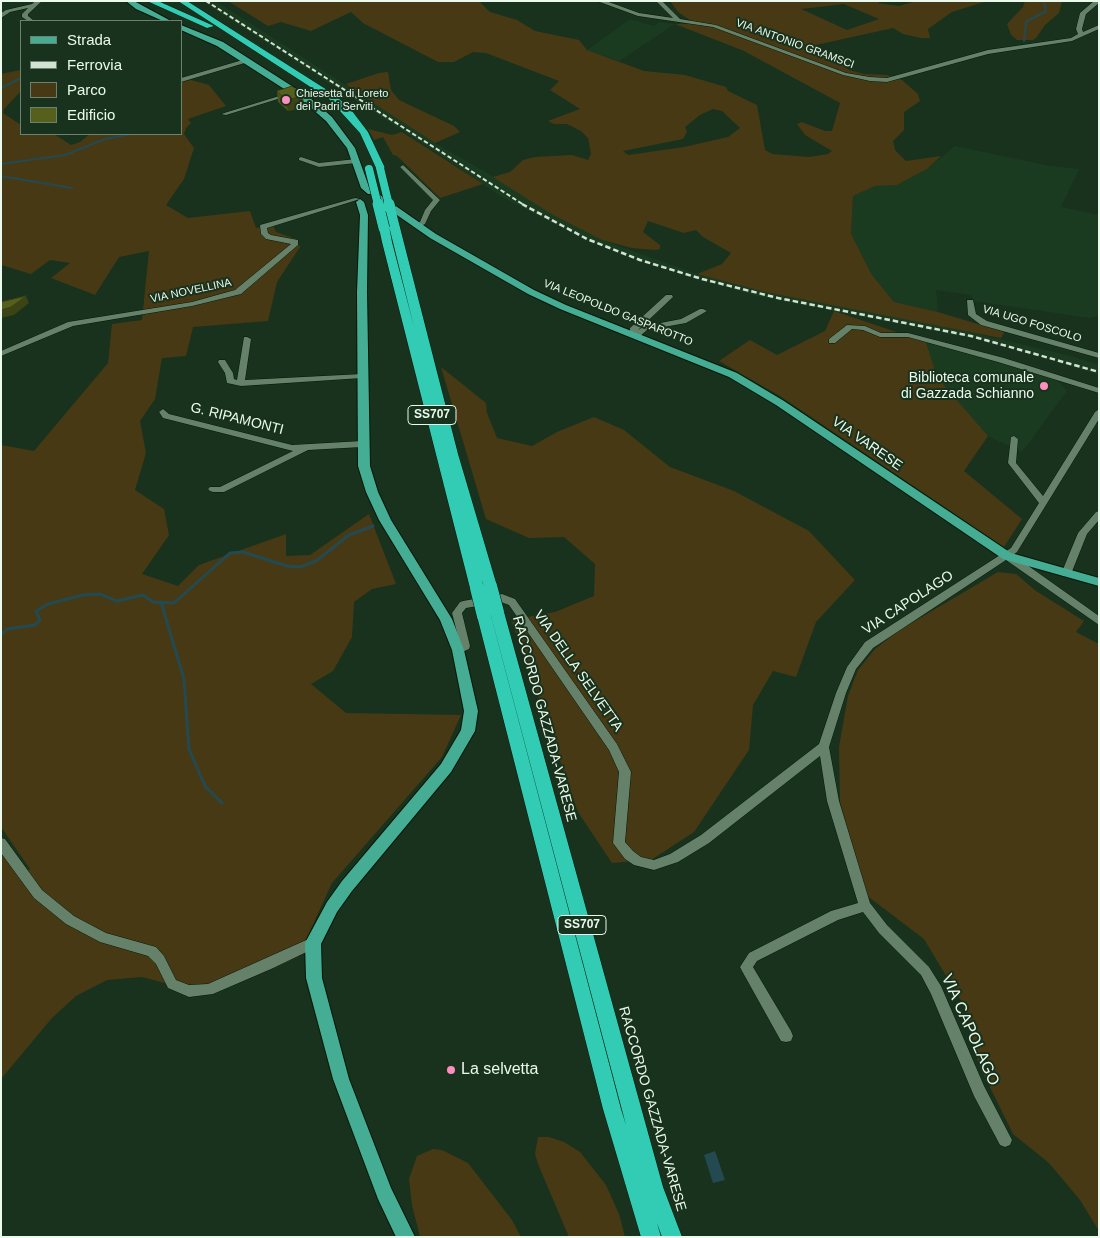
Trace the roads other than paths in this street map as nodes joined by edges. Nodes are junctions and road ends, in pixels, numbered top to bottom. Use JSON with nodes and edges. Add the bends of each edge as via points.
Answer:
{"nodes":[{"id":1,"x":129,"y":1,"type":"edge"},
{"id":2,"x":151,"y":1,"type":"edge"},
{"id":3,"x":182,"y":1,"type":"edge"},
{"id":4,"x":600,"y":1,"type":"edge"},
{"id":5,"x":659,"y":1,"type":"edge"},
{"id":6,"x":1098,"y":1,"type":"edge"},
{"id":7,"x":170,"y":2,"type":"edge"},
{"id":8,"x":37,"y":3,"type":"edge"},
{"id":9,"x":1,"y":16,"type":"edge"},
{"id":10,"x":30,"y":20,"type":"dead end"},
{"id":11,"x":166,"y":20,"type":"edge"},
{"id":12,"x":679,"y":21,"type":"junction"},
{"id":13,"x":1081,"y":24,"type":"junction"},
{"id":14,"x":216,"y":26,"type":"junction"},
{"id":15,"x":182,"y":27,"type":"edge"},
{"id":16,"x":1099,"y":27,"type":"edge"},
{"id":17,"x":1090,"y":31,"type":"junction"},
{"id":18,"x":1081,"y":35,"type":"junction"},
{"id":19,"x":246,"y":61,"type":"junction"},
{"id":20,"x":182,"y":80,"type":"edge"},
{"id":21,"x":297,"y":93,"type":"junction"},
{"id":22,"x":224,"y":114,"type":"dead end"},
{"id":23,"x":301,"y":159,"type":"dead end"},
{"id":24,"x":356,"y":161,"type":"junction"},
{"id":25,"x":403,"y":167,"type":"dead end"},
{"id":26,"x":369,"y":169,"type":"dead end"},
{"id":27,"x":367,"y":197,"type":"junction"},
{"id":28,"x":391,"y":208,"type":"junction"},
{"id":29,"x":418,"y":226,"type":"junction"},
{"id":30,"x":384,"y":228,"type":"junction"},
{"id":31,"x":393,"y":242,"type":"junction"},
{"id":32,"x":669,"y":297,"type":"dead end"},
{"id":33,"x":970,"y":302,"type":"dead end"},
{"id":34,"x":703,"y":311,"type":"dead end"},
{"id":35,"x":633,"y":334,"type":"junction"},
{"id":36,"x":247,"y":339,"type":"dead end"},
{"id":37,"x":832,"y":341,"type":"dead end"},
{"id":38,"x":1,"y":354,"type":"edge"},
{"id":39,"x":1099,"y":356,"type":"edge"},
{"id":40,"x":222,"y":362,"type":"dead end"},
{"id":41,"x":706,"y":362,"type":"joint"},
{"id":42,"x":362,"y":376,"type":"junction"},
{"id":43,"x":241,"y":383,"type":"junction"},
{"id":44,"x":1099,"y":391,"type":"edge"},
{"id":45,"x":163,"y":412,"type":"dead end"},
{"id":46,"x":1099,"y":412,"type":"edge"},
{"id":47,"x":1014,"y":439,"type":"dead end"},
{"id":48,"x":362,"y":444,"type":"junction"},
{"id":49,"x":307,"y":448,"type":"junction"},
{"id":50,"x":214,"y":489,"type":"dead end"},
{"id":51,"x":1043,"y":502,"type":"junction"},
{"id":52,"x":1099,"y":514,"type":"edge"},
{"id":53,"x":1006,"y":556,"type":"junction"},
{"id":54,"x":1066,"y":574,"type":"junction"},
{"id":55,"x":1099,"y":582,"type":"edge"},
{"id":56,"x":491,"y":614,"type":"junction"},
{"id":57,"x":1099,"y":621,"type":"edge"},
{"id":58,"x":458,"y":650,"type":"junction"},
{"id":59,"x":824,"y":747,"type":"junction"},
{"id":60,"x":1,"y":843,"type":"edge"},
{"id":61,"x":866,"y":906,"type":"junction"},
{"id":62,"x":313,"y":943,"type":"junction"},
{"id":63,"x":786,"y":1036,"type":"dead end"},
{"id":64,"x":1004,"y":1140,"type":"dead end"},
{"id":65,"x":406,"y":1237,"type":"edge"},
{"id":66,"x":651,"y":1237,"type":"edge"},
{"id":67,"x":672,"y":1237,"type":"edge"}],
"edges":[{"from":1,"to":11,"type":"main road"},
{"from":2,"to":14,"type":"highway","name":"RACCORDO GAZZADA-VARESE","number":"SS707"},
{"from":3,"to":14,"type":"highway","name":"RACCORDO GAZZADA-VARESE","number":"SS707"},
{"from":4,"to":12,"type":"street","name":"VIA ANTONIO GRAMSCI","via":[[638,14]]},
{"from":5,"to":12,"type":"street"},
{"from":6,"to":13,"type":"street","via":[[1086,10]]},
{"from":7,"to":14,"type":"highway","via":[[182,14]]},
{"from":8,"to":9,"type":"street"},
{"from":8,"to":10,"type":"street","via":[[25,14]]},
{"from":12,"to":18,"type":"street","name":"VIA ANTONIO GRAMSCI","via":[[725,29],[845,74],[887,80],[988,52]]},
{"from":13,"to":17,"type":"street"},
{"from":13,"to":18,"type":"street"},
{"from":14,"to":28,"type":"highway","name":"RACCORDO GAZZADA-VARESE","number":"SS707","bridge":true,"via":[[316,87],[349,113],[370,142]]},
{"from":15,"to":19,"type":"main road","via":[[220,44]]},
{"from":16,"to":17,"type":"street","name":"VIA ANTONIO GRAMSCI"},
{"from":17,"to":18,"type":"street","name":"VIA ANTONIO GRAMSCI"},
{"from":19,"to":20,"type":"street"},
{"from":19,"to":21,"type":"main road"},
{"from":21,"to":22,"type":"street"},
{"from":21,"to":24,"type":"main road","via":[[329,119],[351,148]]},
{"from":23,"to":24,"type":"street","via":[[319,165]]},
{"from":24,"to":27,"type":"main road"},
{"from":25,"to":29,"type":"street","via":[[437,200]]},
{"from":26,"to":30,"type":"highway","name":"RACCORDO GAZZADA-VARESE","number":"SS707","bridge":true},
{"from":27,"to":28,"type":"main road","name":"VIA LEOPOLDO GASPAROTTO"},
{"from":27,"to":38,"type":"street","name":"VIA NOVELLINA","via":[[263,227],[269,237],[292,241],[294,245],[238,292],[192,304],[71,324]]},
{"from":27,"to":42,"type":"main road"},
{"from":28,"to":29,"type":"main road","name":"VIA LEOPOLDO GASPAROTTO"},
{"from":28,"to":30,"type":"highway","name":"RACCORDO GAZZADA-VARESE","number":"SS707","bridge":true},
{"from":28,"to":31,"type":"highway","name":"RACCORDO GAZZADA-VARESE","number":"SS707"},
{"from":29,"to":35,"type":"main road","name":"VIA LEOPOLDO GASPAROTTO","via":[[531,292]]},
{"from":30,"to":31,"type":"highway","name":"RACCORDO GAZZADA-VARESE","number":"SS707"},
{"from":31,"to":56,"type":"highway","name":"RACCORDO GAZZADA-VARESE","number":"SS707","bridge":true},
{"from":32,"to":35,"type":"street"},
{"from":33,"to":39,"type":"street","name":"VIA UGO FOSCOLO","via":[[972,315],[984,324]]},
{"from":34,"to":35,"type":"street","via":[[683,321],[645,328]]},
{"from":35,"to":41,"type":"main road","name":"VIA LEOPOLDO GASPAROTTO"},
{"from":36,"to":43,"type":"street"},
{"from":37,"to":44,"type":"street","via":[[850,327],[864,328],[880,335],[908,336],[944,343]]},
{"from":40,"to":43,"type":"street","via":[[230,381]]},
{"from":41,"to":53,"type":"main road","name":"VIA VARESE","via":[[780,403]]},
{"from":42,"to":43,"type":"street"},
{"from":42,"to":48,"type":"main road"},
{"from":45,"to":49,"type":"street","name":"G. RIPAMONTI","via":[[166,416],[292,448]]},
{"from":46,"to":51,"type":"street","name":"VIA CAPOLAGO"},
{"from":47,"to":51,"type":"street","via":[[1012,463]]},
{"from":48,"to":49,"type":"street","name":"G. RIPAMONTI"},
{"from":48,"to":58,"type":"main road","via":[[364,466],[385,520],[446,619]]},
{"from":49,"to":50,"type":"street","name":"G. RIPAMONTI","via":[[221,490]]},
{"from":51,"to":53,"type":"street","name":"VIA CAPOLAGO","via":[[1014,550]]},
{"from":52,"to":54,"type":"street","via":[[1083,533]]},
{"from":53,"to":54,"type":"main road","name":"VIA VARESE"},
{"from":53,"to":57,"type":"street"},
{"from":53,"to":59,"type":"street","name":"VIA CAPOLAGO","via":[[869,645],[852,667]]},
{"from":54,"to":55,"type":"main road","name":"VIA VARESE"},
{"from":56,"to":66,"type":"highway","name":"RACCORDO GAZZADA-VARESE","number":"SS707","via":[[612,1109]]},
{"from":56,"to":67,"type":"highway","name":"RACCORDO GAZZADA-VARESE","number":"SS707","via":[[653,1187]]},
{"from":58,"to":59,"type":"street","name":"VIA DELLA SELVETTA","via":[[465,646],[457,613],[463,606],[502,598],[512,602],[613,747],[625,772],[619,843],[628,855],[638,861],[654,865],[674,858],[706,839]]},
{"from":58,"to":62,"type":"main road","via":[[470,711],[468,731],[446,768],[347,886]]},
{"from":59,"to":61,"type":"street","name":"VIA CAPOLAGO","via":[[833,801]]},
{"from":60,"to":62,"type":"street","via":[[38,894],[70,920],[104,938],[152,951],[172,984],[189,991],[208,990]]},
{"from":61,"to":63,"type":"street","via":[[827,920],[753,958],[746,967]]},
{"from":61,"to":64,"type":"street","name":"VIA CAPOLAGO","via":[[883,930],[925,971]]},
{"from":62,"to":65,"type":"main road","via":[[314,978],[341,1078],[384,1193]]}]}
